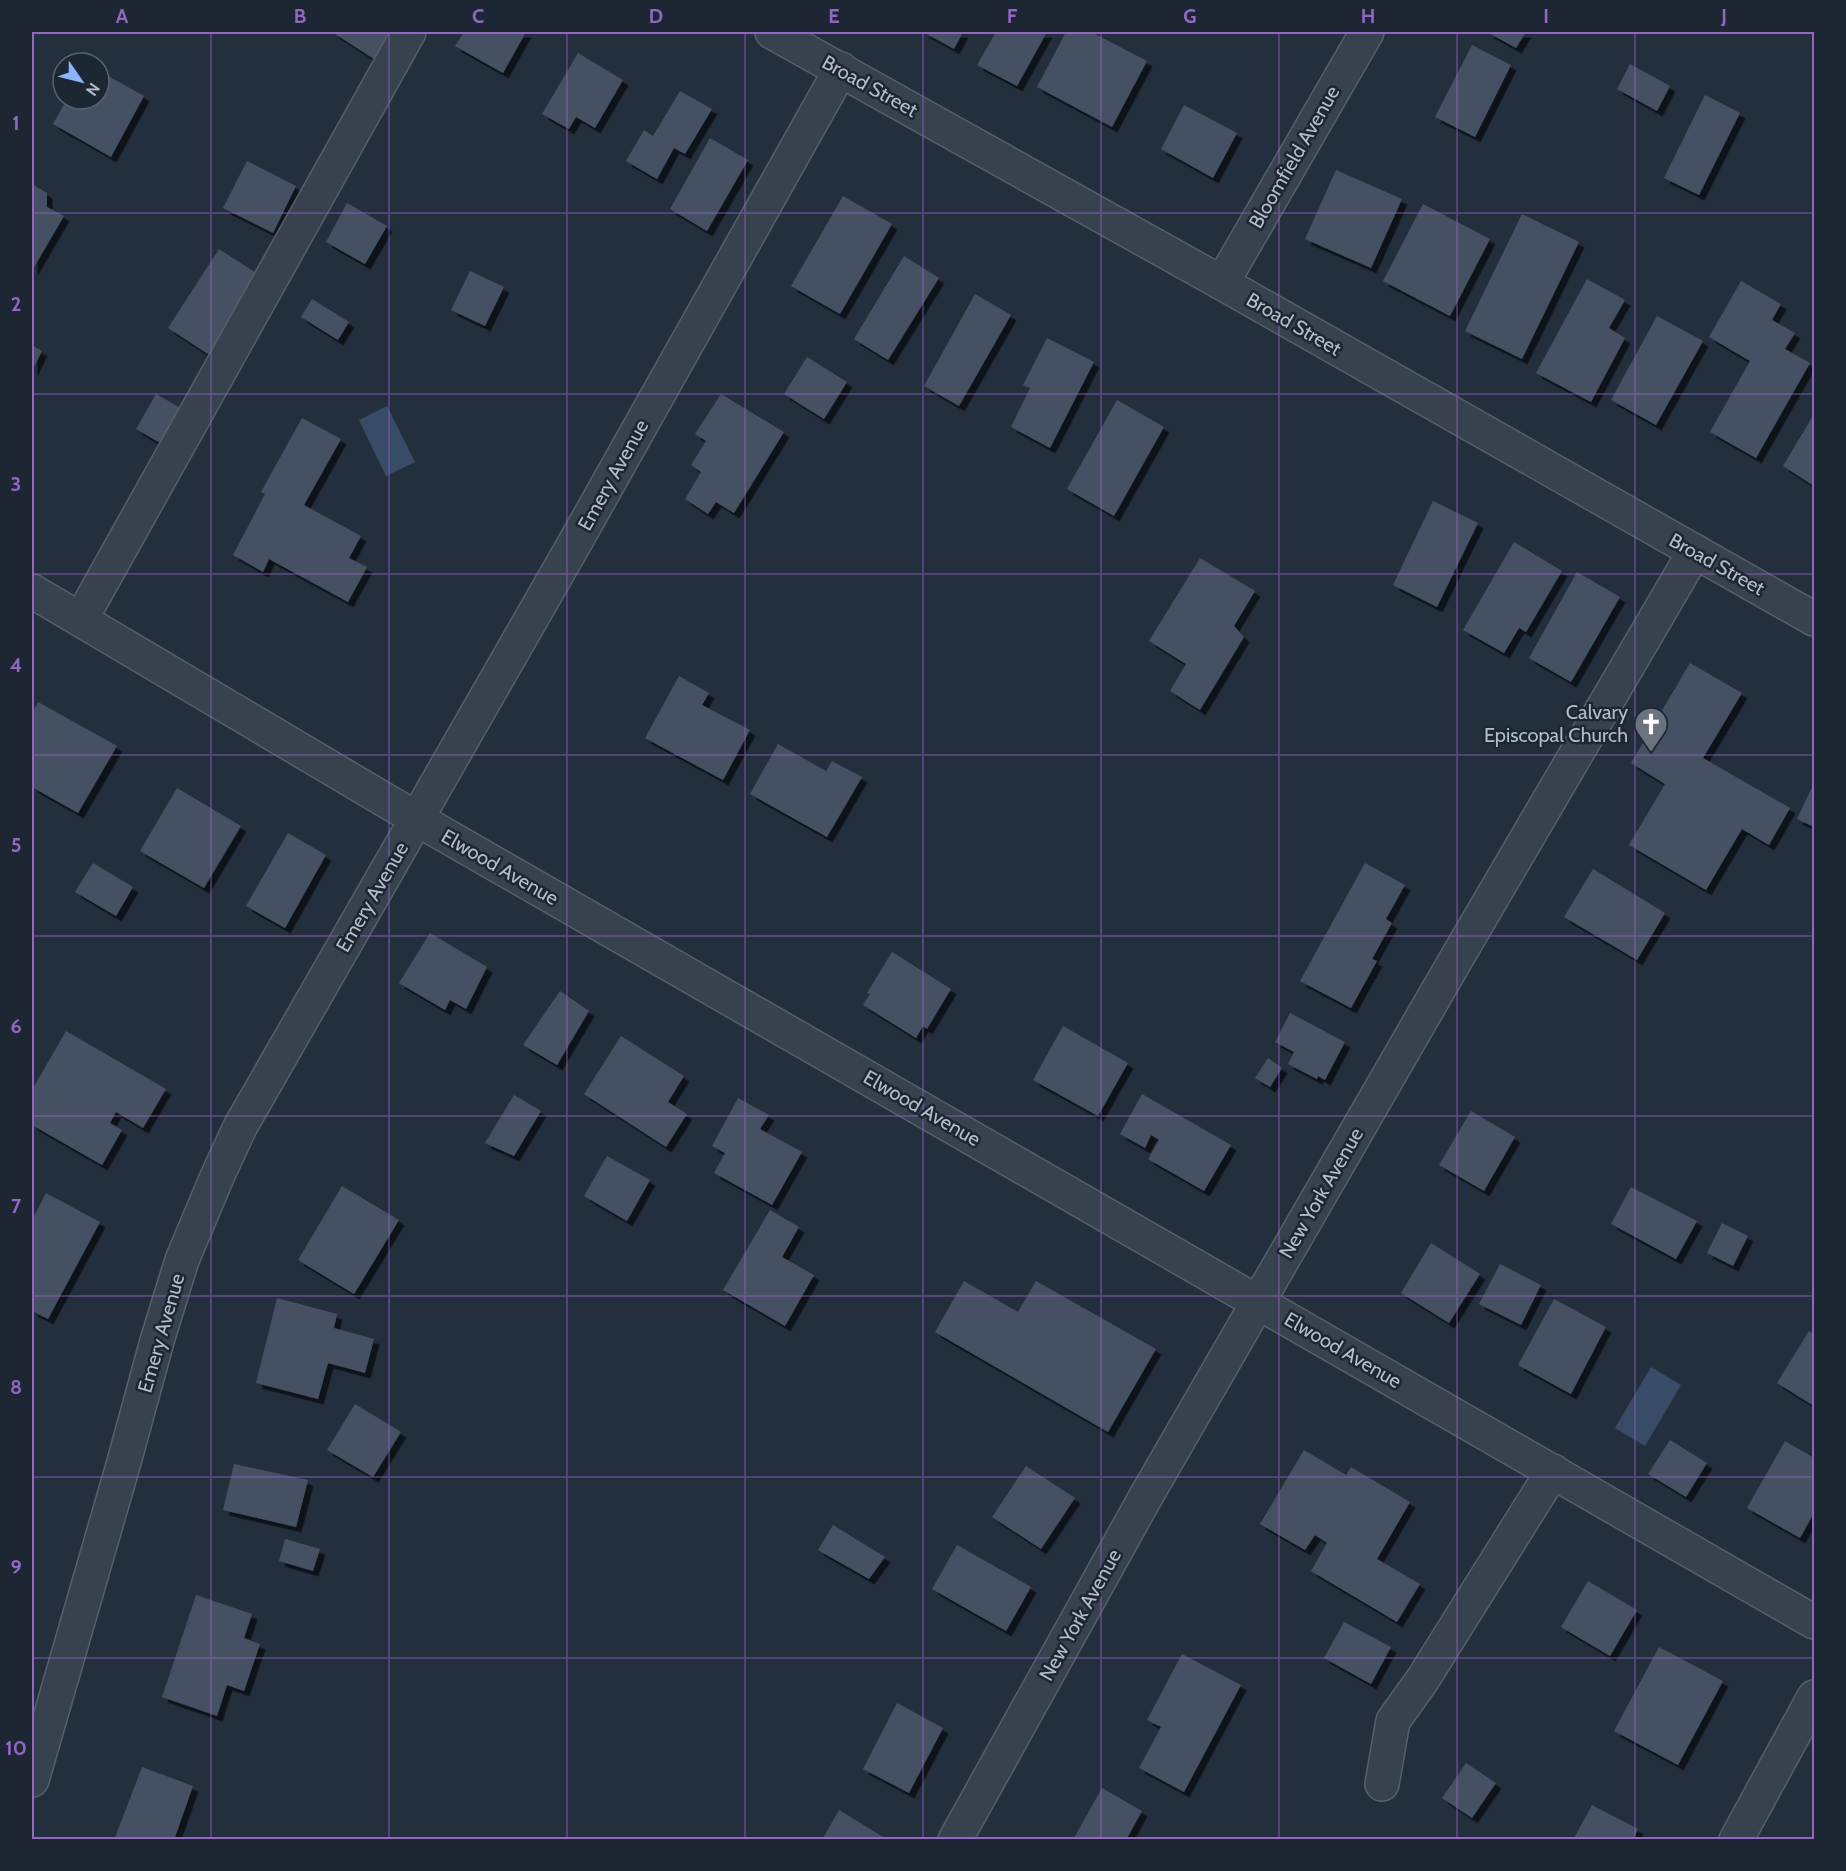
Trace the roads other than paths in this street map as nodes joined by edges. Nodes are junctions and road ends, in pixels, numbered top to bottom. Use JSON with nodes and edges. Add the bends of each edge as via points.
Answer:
{"nodes":[{"id":1,"x":409,"y":32,"type":"edge"},
{"id":2,"x":772,"y":32,"type":"edge"},
{"id":3,"x":1367,"y":32,"type":"edge"},
{"id":4,"x":841,"y":69,"type":"junction"},
{"id":5,"x":1222,"y":283,"type":"junction"},
{"id":6,"x":1695,"y":551,"type":"junction"},
{"id":7,"x":32,"y":591,"type":"edge"},
{"id":8,"x":81,"y":619,"type":"junction"},
{"id":9,"x":1815,"y":619,"type":"edge"},
{"id":10,"x":417,"y":819,"type":"junction"},
{"id":11,"x":1258,"y":1301,"type":"junction"},
{"id":12,"x":1552,"y":1471,"type":"junction"},
{"id":13,"x":1815,"y":1622,"type":"edge"},
{"id":14,"x":1815,"y":1697,"type":"edge"},
{"id":15,"x":32,"y":1780,"type":"edge"},
{"id":16,"x":1382,"y":1784,"type":"dead end"},
{"id":17,"x":955,"y":1839,"type":"edge"},
{"id":18,"x":1736,"y":1839,"type":"edge"}],
"edges":[{"from":1,"to":8,"type":"street"},
{"from":2,"to":4,"type":"street","name":"Broad Street"},
{"from":3,"to":5,"type":"street","name":"Bloomfield Avenue"},
{"from":4,"to":5,"type":"street","name":"Broad Street"},
{"from":4,"to":10,"type":"street","name":"Emery Avenue"},
{"from":5,"to":6,"type":"street","name":"Broad Street"},
{"from":6,"to":9,"type":"street","name":"Broad Street"},
{"from":6,"to":11,"type":"street","name":"New York Avenue"},
{"from":7,"to":8,"type":"street","name":"Elwood Avenue"},
{"from":8,"to":10,"type":"street","name":"Elwood Avenue"},
{"from":10,"to":11,"type":"street","name":"Elwood Avenue"},
{"from":10,"to":15,"type":"street","name":"Emery Avenue","via":[[240,1127],[182,1260]]},
{"from":11,"to":12,"type":"street","name":"Elwood Avenue"},
{"from":11,"to":17,"type":"street","name":"New York Avenue"},
{"from":12,"to":13,"type":"street","name":"Elwood Avenue"},
{"from":12,"to":16,"type":"street","via":[[1424,1679],[1393,1721]]},
{"from":14,"to":18,"type":"street"}]}
